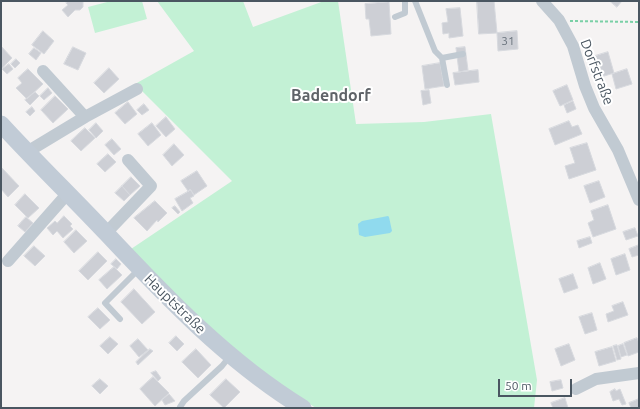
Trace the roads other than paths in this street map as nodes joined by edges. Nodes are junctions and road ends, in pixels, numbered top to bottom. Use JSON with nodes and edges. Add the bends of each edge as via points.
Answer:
{"nodes":[{"id":1,"x":404,"y":1,"type":"edge"},
{"id":2,"x":415,"y":1,"type":"edge"},
{"id":3,"x":542,"y":1,"type":"edge"},
{"id":4,"x":395,"y":17,"type":"dead end"},
{"id":5,"x":463,"y":54,"type":"dead end"},
{"id":6,"x":442,"y":58,"type":"junction"},
{"id":7,"x":43,"y":71,"type":"dead end"},
{"id":8,"x":447,"y":85,"type":"dead end"},
{"id":9,"x":137,"y":89,"type":"dead end"},
{"id":10,"x":85,"y":117,"type":"junction"},
{"id":11,"x":1,"y":124,"type":"edge"},
{"id":12,"x":27,"y":152,"type":"junction"},
{"id":13,"x":128,"y":160,"type":"dead end"},
{"id":14,"x":68,"y":193,"type":"junction"},
{"id":15,"x":639,"y":200,"type":"edge"},
{"id":16,"x":106,"y":233,"type":"junction"},
{"id":17,"x":8,"y":261,"type":"dead end"},
{"id":18,"x":139,"y":270,"type":"junction"},
{"id":19,"x":120,"y":319,"type":"dead end"},
{"id":20,"x":231,"y":354,"type":"junction"},
{"id":21,"x":639,"y":373,"type":"edge"},
{"id":22,"x":576,"y":389,"type":"dead end"},
{"id":23,"x":180,"y":406,"type":"edge"},
{"id":24,"x":295,"y":406,"type":"edge"}],
"edges":[{"from":1,"to":4,"type":"lane","via":[[405,13]]},
{"from":2,"to":6,"type":"lane","via":[[435,51]]},
{"from":3,"to":15,"type":"street","name":"Dorfstraße","via":[[559,20],[573,46],[584,86],[618,150]]},
{"from":5,"to":6,"type":"lane"},
{"from":6,"to":8,"type":"lane"},
{"from":7,"to":10,"type":"street"},
{"from":9,"to":10,"type":"street"},
{"from":10,"to":12,"type":"street"},
{"from":11,"to":12,"type":"main road","name":"Hauptstraße"},
{"from":12,"to":14,"type":"main road","name":"Hauptstraße"},
{"from":13,"to":16,"type":"street","via":[[151,186]]},
{"from":14,"to":16,"type":"main road","name":"Hauptstraße"},
{"from":14,"to":17,"type":"street"},
{"from":16,"to":18,"type":"main road","name":"Hauptstraße"},
{"from":18,"to":19,"type":"lane","via":[[105,303]]},
{"from":18,"to":20,"type":"main road","name":"Hauptstraße","via":[[198,327]]},
{"from":20,"to":23,"type":"lane"},
{"from":20,"to":24,"type":"main road","name":"Hauptstraße"},
{"from":21,"to":22,"type":"street","via":[[596,379]]}]}
